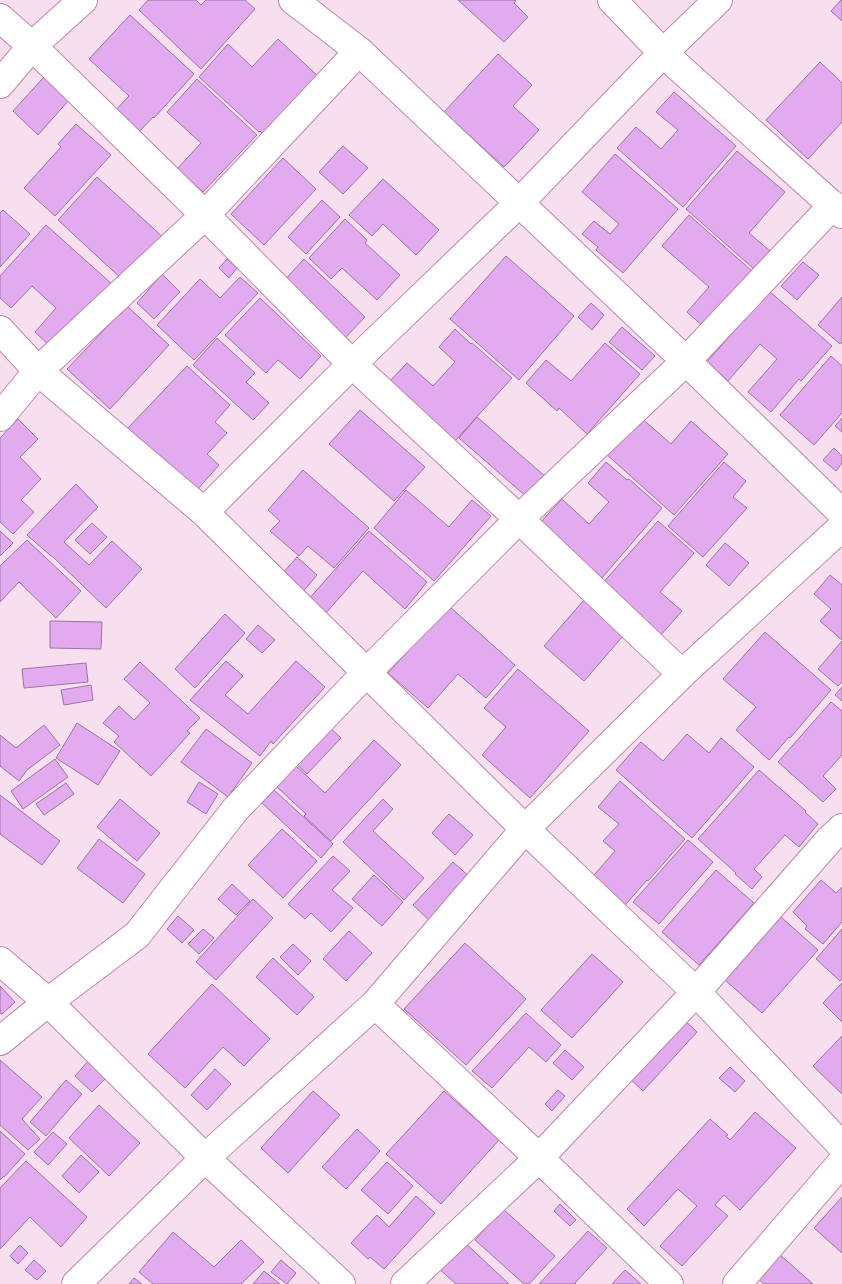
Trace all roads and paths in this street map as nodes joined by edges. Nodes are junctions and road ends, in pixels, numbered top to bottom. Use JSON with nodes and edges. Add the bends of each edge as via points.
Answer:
{"nodes":[{"id":1,"x":83,"y":0,"type":"edge"},
{"id":2,"x":293,"y":0,"type":"edge"},
{"id":3,"x":612,"y":0,"type":"edge"},
{"id":4,"x":718,"y":0,"type":"edge"},
{"id":5,"x":0,"y":18,"type":"edge"},
{"id":6,"x":32,"y":46,"type":"junction"},
{"id":7,"x":359,"y":51,"type":"junction"},
{"id":8,"x":663,"y":53,"type":"junction"},
{"id":9,"x":0,"y":84,"type":"edge"},
{"id":10,"x":519,"y":203,"type":"junction"},
{"id":11,"x":838,"y":210,"type":"edge"},
{"id":12,"x":205,"y":215,"type":"junction"},
{"id":13,"x":0,"y":330,"type":"edge"},
{"id":14,"x":686,"y":361,"type":"junction"},
{"id":15,"x":352,"y":364,"type":"junction"},
{"id":16,"x":38,"y":371,"type":"junction"},
{"id":17,"x":0,"y":417,"type":"edge"},
{"id":18,"x":204,"y":512,"type":"junction"},
{"id":19,"x":842,"y":513,"type":"edge"},
{"id":20,"x":519,"y":519,"type":"junction"},
{"id":21,"x":842,"y":527,"type":"edge"},
{"id":22,"x":366,"y":673,"type":"junction"},
{"id":23,"x":682,"y":674,"type":"junction"},
{"id":24,"x":525,"y":830,"type":"junction"},
{"id":25,"x":838,"y":839,"type":"edge"},
{"id":26,"x":0,"y":961,"type":"edge"},
{"id":27,"x":696,"y":992,"type":"junction"},
{"id":28,"x":48,"y":1002,"type":"junction"},
{"id":29,"x":375,"y":1004,"type":"junction"},
{"id":30,"x":0,"y":1041,"type":"edge"},
{"id":31,"x":842,"y":1146,"type":"edge"},
{"id":32,"x":205,"y":1158,"type":"junction"},
{"id":33,"x":539,"y":1158,"type":"junction"},
{"id":34,"x":842,"y":1162,"type":"edge"},
{"id":35,"x":76,"y":1284,"type":"edge"},
{"id":36,"x":341,"y":1284,"type":"edge"},
{"id":37,"x":406,"y":1284,"type":"edge"},
{"id":38,"x":669,"y":1284,"type":"edge"},
{"id":39,"x":738,"y":1284,"type":"edge"}],
"edges":[{"from":1,"to":6,"type":"street"},
{"from":2,"to":7,"type":"street"},
{"from":3,"to":8,"type":"street"},
{"from":4,"to":8,"type":"street"},
{"from":5,"to":6,"type":"street"},
{"from":6,"to":9,"type":"street"},
{"from":6,"to":12,"type":"street"},
{"from":7,"to":10,"type":"street"},
{"from":7,"to":12,"type":"street"},
{"from":8,"to":10,"type":"street"},
{"from":8,"to":11,"type":"street"},
{"from":10,"to":14,"type":"street"},
{"from":10,"to":15,"type":"street"},
{"from":11,"to":14,"type":"street"},
{"from":12,"to":15,"type":"street"},
{"from":12,"to":16,"type":"street"},
{"from":13,"to":16,"type":"street"},
{"from":14,"to":19,"type":"street"},
{"from":14,"to":20,"type":"street"},
{"from":15,"to":18,"type":"street"},
{"from":15,"to":20,"type":"street"},
{"from":16,"to":17,"type":"street"},
{"from":16,"to":18,"type":"street"},
{"from":18,"to":22,"type":"street"},
{"from":20,"to":22,"type":"street"},
{"from":20,"to":23,"type":"street"},
{"from":21,"to":23,"type":"street"},
{"from":22,"to":24,"type":"street"},
{"from":22,"to":28,"type":"street","via":[[235,810],[137,935]]},
{"from":23,"to":24,"type":"street"},
{"from":24,"to":27,"type":"street"},
{"from":24,"to":29,"type":"street"},
{"from":25,"to":27,"type":"street"},
{"from":26,"to":28,"type":"street"},
{"from":27,"to":31,"type":"street"},
{"from":27,"to":33,"type":"street"},
{"from":28,"to":30,"type":"street"},
{"from":28,"to":32,"type":"street"},
{"from":29,"to":32,"type":"street"},
{"from":29,"to":33,"type":"street"},
{"from":32,"to":35,"type":"street"},
{"from":32,"to":36,"type":"street"},
{"from":33,"to":37,"type":"street"},
{"from":33,"to":38,"type":"street"},
{"from":34,"to":39,"type":"street"}]}
